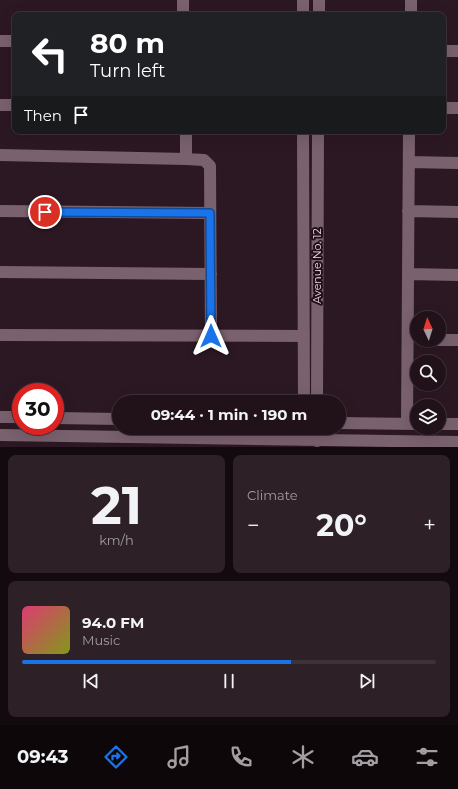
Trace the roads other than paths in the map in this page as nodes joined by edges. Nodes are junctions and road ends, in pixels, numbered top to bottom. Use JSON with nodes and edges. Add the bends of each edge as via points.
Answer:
{"nodes":[{"id":1,"x":183,"y":0,"type":"edge"},
{"id":2,"x":303,"y":0,"type":"edge"},
{"id":3,"x":319,"y":0,"type":"edge"},
{"id":4,"x":411,"y":0,"type":"edge"},
{"id":5,"x":183,"y":12,"type":"edge"},
{"id":6,"x":303,"y":12,"type":"edge"},
{"id":7,"x":319,"y":12,"type":"edge"},
{"id":8,"x":411,"y":12,"type":"edge"},
{"id":9,"x":0,"y":41,"type":"edge"},
{"id":10,"x":12,"y":41,"type":"edge"},
{"id":11,"x":446,"y":51,"type":"edge"},
{"id":12,"x":458,"y":51,"type":"edge"},
{"id":13,"x":0,"y":105,"type":"edge"},
{"id":14,"x":12,"y":105,"type":"edge"},
{"id":15,"x":446,"y":108,"type":"edge"},
{"id":16,"x":458,"y":108,"type":"edge"},
{"id":17,"x":186,"y":134,"type":"edge"},
{"id":18,"x":304,"y":134,"type":"edge"},
{"id":19,"x":318,"y":134,"type":"edge"},
{"id":20,"x":409,"y":134,"type":"edge"},
{"id":21,"x":0,"y":155,"type":"edge"},
{"id":22,"x":186,"y":159,"type":"junction"},
{"id":23,"x":409,"y":162,"type":"junction"},
{"id":24,"x":458,"y":163,"type":"edge"},
{"id":25,"x":0,"y":211,"type":"edge"},
{"id":26,"x":408,"y":211,"type":"junction"},
{"id":27,"x":458,"y":212,"type":"edge"},
{"id":28,"x":210,"y":213,"type":"junction"},
{"id":29,"x":0,"y":272,"type":"edge"},
{"id":30,"x":211,"y":274,"type":"junction"},
{"id":31,"x":408,"y":274,"type":"junction"},
{"id":32,"x":458,"y":275,"type":"edge"},
{"id":33,"x":410,"y":311,"type":"edge"},
{"id":34,"x":0,"y":335,"type":"edge"},
{"id":35,"x":211,"y":336,"type":"junction"},
{"id":36,"x":304,"y":336,"type":"junction"},
{"id":37,"x":446,"y":340,"type":"edge"},
{"id":38,"x":458,"y":340,"type":"edge"},
{"id":39,"x":412,"y":347,"type":"edge"},
{"id":40,"x":304,"y":395,"type":"edge"},
{"id":41,"x":317,"y":395,"type":"edge"},
{"id":42,"x":412,"y":399,"type":"edge"},
{"id":43,"x":0,"y":417,"type":"edge"},
{"id":44,"x":12,"y":417,"type":"edge"},
{"id":45,"x":64,"y":418,"type":"edge"},
{"id":46,"x":112,"y":419,"type":"edge"},
{"id":47,"x":346,"y":423,"type":"edge"},
{"id":48,"x":410,"y":424,"type":"edge"},
{"id":49,"x":446,"y":424,"type":"edge"},
{"id":50,"x":458,"y":424,"type":"edge"},
{"id":51,"x":0,"y":435,"type":"edge"},
{"id":52,"x":310,"y":435,"type":"edge"},
{"id":53,"x":458,"y":442,"type":"edge"},
{"id":54,"x":316,"y":443,"type":"edge"},
{"id":55,"x":291,"y":444,"type":"edge"}],
"edges":[{"from":1,"to":5,"type":"street"},
{"from":2,"to":6,"type":"street"},
{"from":3,"to":7,"type":"street"},
{"from":4,"to":8,"type":"street"},
{"from":9,"to":10,"type":"street"},
{"from":11,"to":12,"type":"street"},
{"from":13,"to":14,"type":"street"},
{"from":15,"to":16,"type":"street"},
{"from":17,"to":22,"type":"street"},
{"from":18,"to":36,"type":"street","name":"Avenue No. 12"},
{"from":19,"to":41,"type":"street","name":"Avenue No. 12"},
{"from":20,"to":23,"type":"street"},
{"from":21,"to":22,"type":"street"},
{"from":22,"to":28,"type":"street","via":[[204,160],[210,166]]},
{"from":23,"to":24,"type":"street"},
{"from":23,"to":26,"type":"street"},
{"from":25,"to":28,"type":"street"},
{"from":26,"to":27,"type":"street"},
{"from":26,"to":31,"type":"street"},
{"from":28,"to":30,"type":"street"},
{"from":29,"to":30,"type":"street"},
{"from":30,"to":35,"type":"street"},
{"from":31,"to":32,"type":"street"},
{"from":31,"to":33,"type":"street"},
{"from":34,"to":35,"type":"street"},
{"from":35,"to":36,"type":"street"},
{"from":36,"to":40,"type":"street","name":"Avenue No. 12"},
{"from":37,"to":38,"type":"street"},
{"from":39,"to":42,"type":"street"},
{"from":43,"to":44,"type":"street"},
{"from":45,"to":46,"type":"street"},
{"from":47,"to":48,"type":"street"},
{"from":49,"to":50,"type":"street"},
{"from":51,"to":55,"type":"street"},
{"from":52,"to":54,"type":"street"},
{"from":53,"to":54,"type":"street"},
{"from":54,"to":55,"type":"street"}]}
